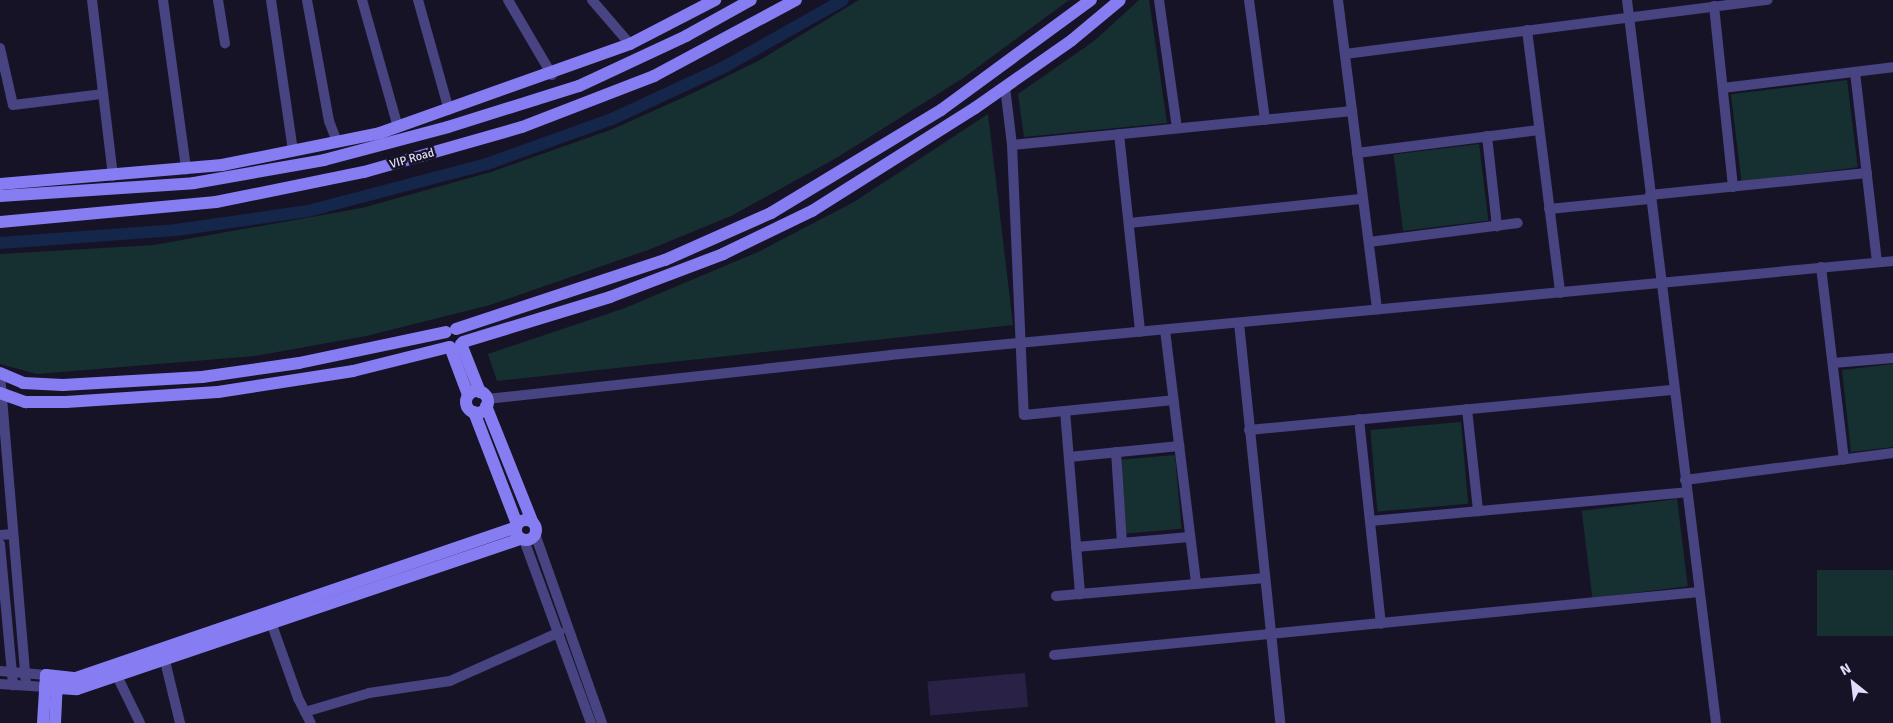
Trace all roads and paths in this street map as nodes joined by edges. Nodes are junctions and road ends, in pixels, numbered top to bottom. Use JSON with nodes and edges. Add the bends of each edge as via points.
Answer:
{"nodes":[{"id":1,"x":92,"y":0,"type":"edge"},
{"id":2,"x":163,"y":0,"type":"edge"},
{"id":3,"x":218,"y":0,"type":"edge"},
{"id":4,"x":272,"y":0,"type":"edge"},
{"id":5,"x":307,"y":0,"type":"edge"},
{"id":6,"x":362,"y":0,"type":"edge"},
{"id":7,"x":418,"y":0,"type":"edge"},
{"id":8,"x":508,"y":0,"type":"edge"},
{"id":9,"x":592,"y":0,"type":"edge"},
{"id":10,"x":715,"y":0,"type":"edge"},
{"id":11,"x":751,"y":0,"type":"edge"},
{"id":12,"x":796,"y":0,"type":"edge"},
{"id":13,"x":1091,"y":0,"type":"edge"},
{"id":14,"x":1120,"y":0,"type":"edge"},
{"id":15,"x":1159,"y":0,"type":"edge"},
{"id":16,"x":1248,"y":0,"type":"edge"},
{"id":17,"x":1338,"y":0,"type":"edge"},
{"id":18,"x":1627,"y":0,"type":"edge"},
{"id":19,"x":1768,"y":0,"type":"edge"},
{"id":20,"x":1714,"y":6,"type":"junction"},
{"id":21,"x":1629,"y":17,"type":"junction"},
{"id":22,"x":1527,"y":30,"type":"junction"},
{"id":23,"x":225,"y":43,"type":"dead end"},
{"id":24,"x":630,"y":44,"type":"junction"},
{"id":25,"x":0,"y":48,"type":"edge"},
{"id":26,"x":1345,"y":54,"type":"junction"},
{"id":27,"x":1893,"y":67,"type":"edge"},
{"id":28,"x":1855,"y":72,"type":"junction"},
{"id":29,"x":552,"y":75,"type":"junction"},
{"id":30,"x":1005,"y":86,"type":"junction"},
{"id":31,"x":1723,"y":88,"type":"junction"},
{"id":32,"x":103,"y":94,"type":"junction"},
{"id":33,"x":449,"y":110,"type":"junction"},
{"id":34,"x":1352,"y":111,"type":"junction"},
{"id":35,"x":1265,"y":120,"type":"junction"},
{"id":36,"x":398,"y":127,"type":"junction"},
{"id":37,"x":1176,"y":128,"type":"junction"},
{"id":38,"x":1539,"y":130,"type":"junction"},
{"id":39,"x":1119,"y":134,"type":"junction"},
{"id":40,"x":1487,"y":136,"type":"junction"},
{"id":41,"x":337,"y":142,"type":"junction"},
{"id":42,"x":1012,"y":145,"type":"junction"},
{"id":43,"x":293,"y":151,"type":"junction"},
{"id":44,"x":1357,"y":153,"type":"junction"},
{"id":45,"x":186,"y":169,"type":"junction"},
{"id":46,"x":1867,"y":173,"type":"junction"},
{"id":47,"x":113,"y":176,"type":"junction"},
{"id":48,"x":0,"y":184,"type":"edge"},
{"id":49,"x":1733,"y":187,"type":"junction"},
{"id":50,"x":0,"y":196,"type":"edge"},
{"id":51,"x":1650,"y":197,"type":"junction"},
{"id":52,"x":1363,"y":198,"type":"junction"},
{"id":53,"x":1549,"y":209,"type":"junction"},
{"id":54,"x":0,"y":222,"type":"edge"},
{"id":55,"x":1129,"y":223,"type":"junction"},
{"id":56,"x":1518,"y":223,"type":"dead end"},
{"id":57,"x":1497,"y":226,"type":"junction"},
{"id":58,"x":1369,"y":242,"type":"junction"},
{"id":59,"x":1893,"y":261,"type":"edge"},
{"id":60,"x":1877,"y":262,"type":"junction"},
{"id":61,"x":1821,"y":267,"type":"junction"},
{"id":62,"x":1660,"y":283,"type":"junction"},
{"id":63,"x":1560,"y":293,"type":"junction"},
{"id":64,"x":1377,"y":310,"type":"junction"},
{"id":65,"x":1239,"y":323,"type":"junction"},
{"id":66,"x":1165,"y":330,"type":"junction"},
{"id":67,"x":451,"y":331,"type":"junction"},
{"id":68,"x":1140,"y":332,"type":"junction"},
{"id":69,"x":1021,"y":344,"type":"junction"},
{"id":70,"x":456,"y":345,"type":"junction"},
{"id":71,"x":1893,"y":358,"type":"edge"},
{"id":72,"x":1833,"y":363,"type":"junction"},
{"id":73,"x":0,"y":373,"type":"edge"},
{"id":74,"x":1674,"y":390,"type":"junction"},
{"id":75,"x":1,"y":393,"type":"edge"},
{"id":76,"x":480,"y":398,"type":"junction"},
{"id":77,"x":1174,"y":400,"type":"junction"},
{"id":78,"x":1467,"y":409,"type":"junction"},
{"id":79,"x":1065,"y":411,"type":"junction"},
{"id":80,"x":474,"y":412,"type":"junction"},
{"id":81,"x":1359,"y":420,"type":"junction"},
{"id":82,"x":1250,"y":430,"type":"junction"},
{"id":83,"x":1179,"y":446,"type":"junction"},
{"id":84,"x":1116,"y":452,"type":"junction"},
{"id":85,"x":1893,"y":453,"type":"edge"},
{"id":86,"x":1068,"y":457,"type":"junction"},
{"id":87,"x":1844,"y":460,"type":"junction"},
{"id":88,"x":1685,"y":480,"type":"junction"},
{"id":89,"x":1687,"y":492,"type":"junction"},
{"id":90,"x":1478,"y":511,"type":"junction"},
{"id":91,"x":1370,"y":521,"type":"junction"},
{"id":92,"x":524,"y":531,"type":"junction"},
{"id":93,"x":14,"y":534,"type":"junction"},
{"id":94,"x":0,"y":535,"type":"edge"},
{"id":95,"x":1190,"y":537,"type":"junction"},
{"id":96,"x":1122,"y":543,"type":"junction"},
{"id":97,"x":0,"y":544,"type":"edge"},
{"id":98,"x":1076,"y":546,"type":"junction"},
{"id":99,"x":1265,"y":578,"type":"junction"},
{"id":100,"x":1196,"y":584,"type":"junction"},
{"id":101,"x":1699,"y":592,"type":"junction"},
{"id":102,"x":1080,"y":594,"type":"junction"},
{"id":103,"x":1056,"y":596,"type":"dead end"},
{"id":104,"x":1381,"y":624,"type":"junction"},
{"id":105,"x":272,"y":626,"type":"junction"},
{"id":106,"x":560,"y":632,"type":"junction"},
{"id":107,"x":1271,"y":635,"type":"junction"},
{"id":108,"x":1054,"y":655,"type":"dead end"},
{"id":109,"x":165,"y":661,"type":"junction"},
{"id":110,"x":0,"y":671,"type":"edge"},
{"id":111,"x":12,"y":672,"type":"junction"},
{"id":112,"x":25,"y":673,"type":"junction"},
{"id":113,"x":117,"y":676,"type":"junction"},
{"id":114,"x":51,"y":682,"type":"junction"},
{"id":115,"x":0,"y":684,"type":"edge"},
{"id":116,"x":13,"y":685,"type":"junction"},
{"id":117,"x":26,"y":686,"type":"junction"},
{"id":118,"x":305,"y":712,"type":"junction"},
{"id":119,"x":43,"y":723,"type":"edge"},
{"id":120,"x":55,"y":723,"type":"edge"},
{"id":121,"x":140,"y":723,"type":"edge"},
{"id":122,"x":180,"y":723,"type":"edge"},
{"id":123,"x":311,"y":723,"type":"edge"},
{"id":124,"x":591,"y":723,"type":"edge"},
{"id":125,"x":602,"y":723,"type":"edge"},
{"id":126,"x":1280,"y":723,"type":"edge"},
{"id":127,"x":1716,"y":723,"type":"edge"}],
"edges":[{"from":1,"to":32,"type":"street"},
{"from":2,"to":45,"type":"street"},
{"from":3,"to":23,"type":"street"},
{"from":4,"to":43,"type":"street"},
{"from":5,"to":41,"type":"street","via":[[329,120]]},
{"from":6,"to":36,"type":"street"},
{"from":7,"to":33,"type":"street"},
{"from":8,"to":29,"type":"street"},
{"from":9,"to":24,"type":"street"},
{"from":10,"to":24,"type":"street"},
{"from":11,"to":50,"type":"street","name":"VIP Road","via":[[686,36],[579,86],[448,127],[324,160],[194,183]]},
{"from":12,"to":54,"type":"street","name":"VIP Road","via":[[654,76],[522,127],[364,172],[216,202]]},
{"from":13,"to":67,"type":"street","via":[[941,110],[771,212],[665,260]]},
{"from":14,"to":30,"type":"street","via":[[1072,40]]},
{"from":15,"to":37,"type":"street"},
{"from":16,"to":35,"type":"street"},
{"from":17,"to":26,"type":"street"},
{"from":18,"to":21,"type":"street"},
{"from":19,"to":20,"type":"street"},
{"from":20,"to":21,"type":"street"},
{"from":20,"to":31,"type":"street"},
{"from":21,"to":22,"type":"street"},
{"from":21,"to":51,"type":"street"},
{"from":22,"to":26,"type":"street"},
{"from":22,"to":38,"type":"street"},
{"from":24,"to":29,"type":"street"},
{"from":25,"to":32,"type":"street","via":[[13,105]]},
{"from":26,"to":34,"type":"street"},
{"from":27,"to":28,"type":"street"},
{"from":28,"to":31,"type":"street"},
{"from":28,"to":46,"type":"street"},
{"from":29,"to":33,"type":"street"},
{"from":30,"to":42,"type":"street"},
{"from":30,"to":70,"type":"street","via":[[812,212],[723,254],[610,297]]},
{"from":31,"to":49,"type":"street"},
{"from":32,"to":47,"type":"street"},
{"from":33,"to":36,"type":"street"},
{"from":34,"to":35,"type":"street"},
{"from":34,"to":44,"type":"street"},
{"from":35,"to":37,"type":"street"},
{"from":36,"to":41,"type":"street"},
{"from":37,"to":39,"type":"street"},
{"from":38,"to":40,"type":"street"},
{"from":38,"to":53,"type":"street"},
{"from":39,"to":42,"type":"street"},
{"from":39,"to":55,"type":"street"},
{"from":40,"to":44,"type":"street"},
{"from":40,"to":57,"type":"street"},
{"from":41,"to":43,"type":"street"},
{"from":42,"to":69,"type":"street"},
{"from":43,"to":45,"type":"street"},
{"from":44,"to":52,"type":"street"},
{"from":45,"to":47,"type":"street"},
{"from":46,"to":49,"type":"street"},
{"from":46,"to":60,"type":"street"},
{"from":47,"to":48,"type":"street"},
{"from":49,"to":51,"type":"street"},
{"from":51,"to":53,"type":"street"},
{"from":51,"to":62,"type":"street"},
{"from":52,"to":55,"type":"street"},
{"from":52,"to":58,"type":"street"},
{"from":53,"to":63,"type":"street"},
{"from":55,"to":68,"type":"street"},
{"from":56,"to":57,"type":"street"},
{"from":57,"to":58,"type":"street"},
{"from":58,"to":64,"type":"street"},
{"from":59,"to":60,"type":"street"},
{"from":60,"to":61,"type":"street"},
{"from":61,"to":62,"type":"street"},
{"from":61,"to":72,"type":"street"},
{"from":62,"to":63,"type":"street"},
{"from":62,"to":74,"type":"street"},
{"from":63,"to":64,"type":"street"},
{"from":64,"to":65,"type":"street"},
{"from":65,"to":66,"type":"street"},
{"from":65,"to":82,"type":"street"},
{"from":66,"to":68,"type":"street"},
{"from":66,"to":77,"type":"street"},
{"from":67,"to":70,"type":"street","via":[[461,333]]},
{"from":67,"to":73,"type":"street","via":[[299,364],[202,377],[62,385],[23,383]]},
{"from":68,"to":69,"type":"street"},
{"from":69,"to":76,"type":"street"},
{"from":69,"to":79,"type":"street","via":[[1024,415]]},
{"from":70,"to":75,"type":"street","via":[[353,371],[218,392],[66,402],[25,402]]},
{"from":70,"to":76,"type":"street"},
{"from":71,"to":72,"type":"street"},
{"from":72,"to":87,"type":"street"},
{"from":73,"to":75,"type":"street"},
{"from":74,"to":78,"type":"street"},
{"from":74,"to":88,"type":"street"},
{"from":75,"to":93,"type":"street"},
{"from":76,"to":80,"type":"street"},
{"from":76,"to":80,"type":"street","via":[[466,405]]},
{"from":76,"to":92,"type":"street"},
{"from":77,"to":79,"type":"street"},
{"from":77,"to":83,"type":"street"},
{"from":78,"to":81,"type":"street"},
{"from":78,"to":90,"type":"street"},
{"from":79,"to":86,"type":"street"},
{"from":80,"to":92,"type":"street"},
{"from":81,"to":82,"type":"street"},
{"from":81,"to":91,"type":"street"},
{"from":82,"to":99,"type":"street"},
{"from":83,"to":84,"type":"street"},
{"from":83,"to":95,"type":"street"},
{"from":84,"to":86,"type":"street"},
{"from":84,"to":96,"type":"street"},
{"from":85,"to":87,"type":"street"},
{"from":86,"to":98,"type":"street"},
{"from":87,"to":88,"type":"street"},
{"from":88,"to":89,"type":"street"},
{"from":89,"to":90,"type":"street"},
{"from":89,"to":101,"type":"street"},
{"from":90,"to":91,"type":"street"},
{"from":91,"to":104,"type":"street"},
{"from":92,"to":105,"type":"street"},
{"from":92,"to":106,"type":"street"},
{"from":92,"to":114,"type":"street","via":[[76,678]]},
{"from":92,"to":125,"type":"street"},
{"from":93,"to":94,"type":"street"},
{"from":93,"to":112,"type":"street"},
{"from":95,"to":96,"type":"street"},
{"from":95,"to":100,"type":"street"},
{"from":96,"to":98,"type":"street"},
{"from":97,"to":111,"type":"street"},
{"from":98,"to":102,"type":"street"},
{"from":99,"to":100,"type":"street"},
{"from":99,"to":107,"type":"street"},
{"from":100,"to":102,"type":"street"},
{"from":101,"to":104,"type":"street"},
{"from":101,"to":127,"type":"street"},
{"from":102,"to":103,"type":"street"},
{"from":104,"to":107,"type":"street"},
{"from":105,"to":109,"type":"street"},
{"from":105,"to":118,"type":"street"},
{"from":106,"to":118,"type":"street","via":[[450,681],[369,693]]},
{"from":106,"to":124,"type":"street"},
{"from":107,"to":108,"type":"street"},
{"from":107,"to":126,"type":"street"},
{"from":109,"to":113,"type":"street"},
{"from":109,"to":122,"type":"street"},
{"from":110,"to":111,"type":"street"},
{"from":111,"to":112,"type":"street"},
{"from":111,"to":116,"type":"street"},
{"from":112,"to":114,"type":"street"},
{"from":112,"to":117,"type":"street"},
{"from":113,"to":114,"type":"street","via":[[77,689]]},
{"from":113,"to":121,"type":"street"},
{"from":114,"to":117,"type":"street"},
{"from":114,"to":119,"type":"street"},
{"from":114,"to":120,"type":"street"},
{"from":115,"to":116,"type":"street"},
{"from":116,"to":117,"type":"street"},
{"from":118,"to":123,"type":"street"}]}
